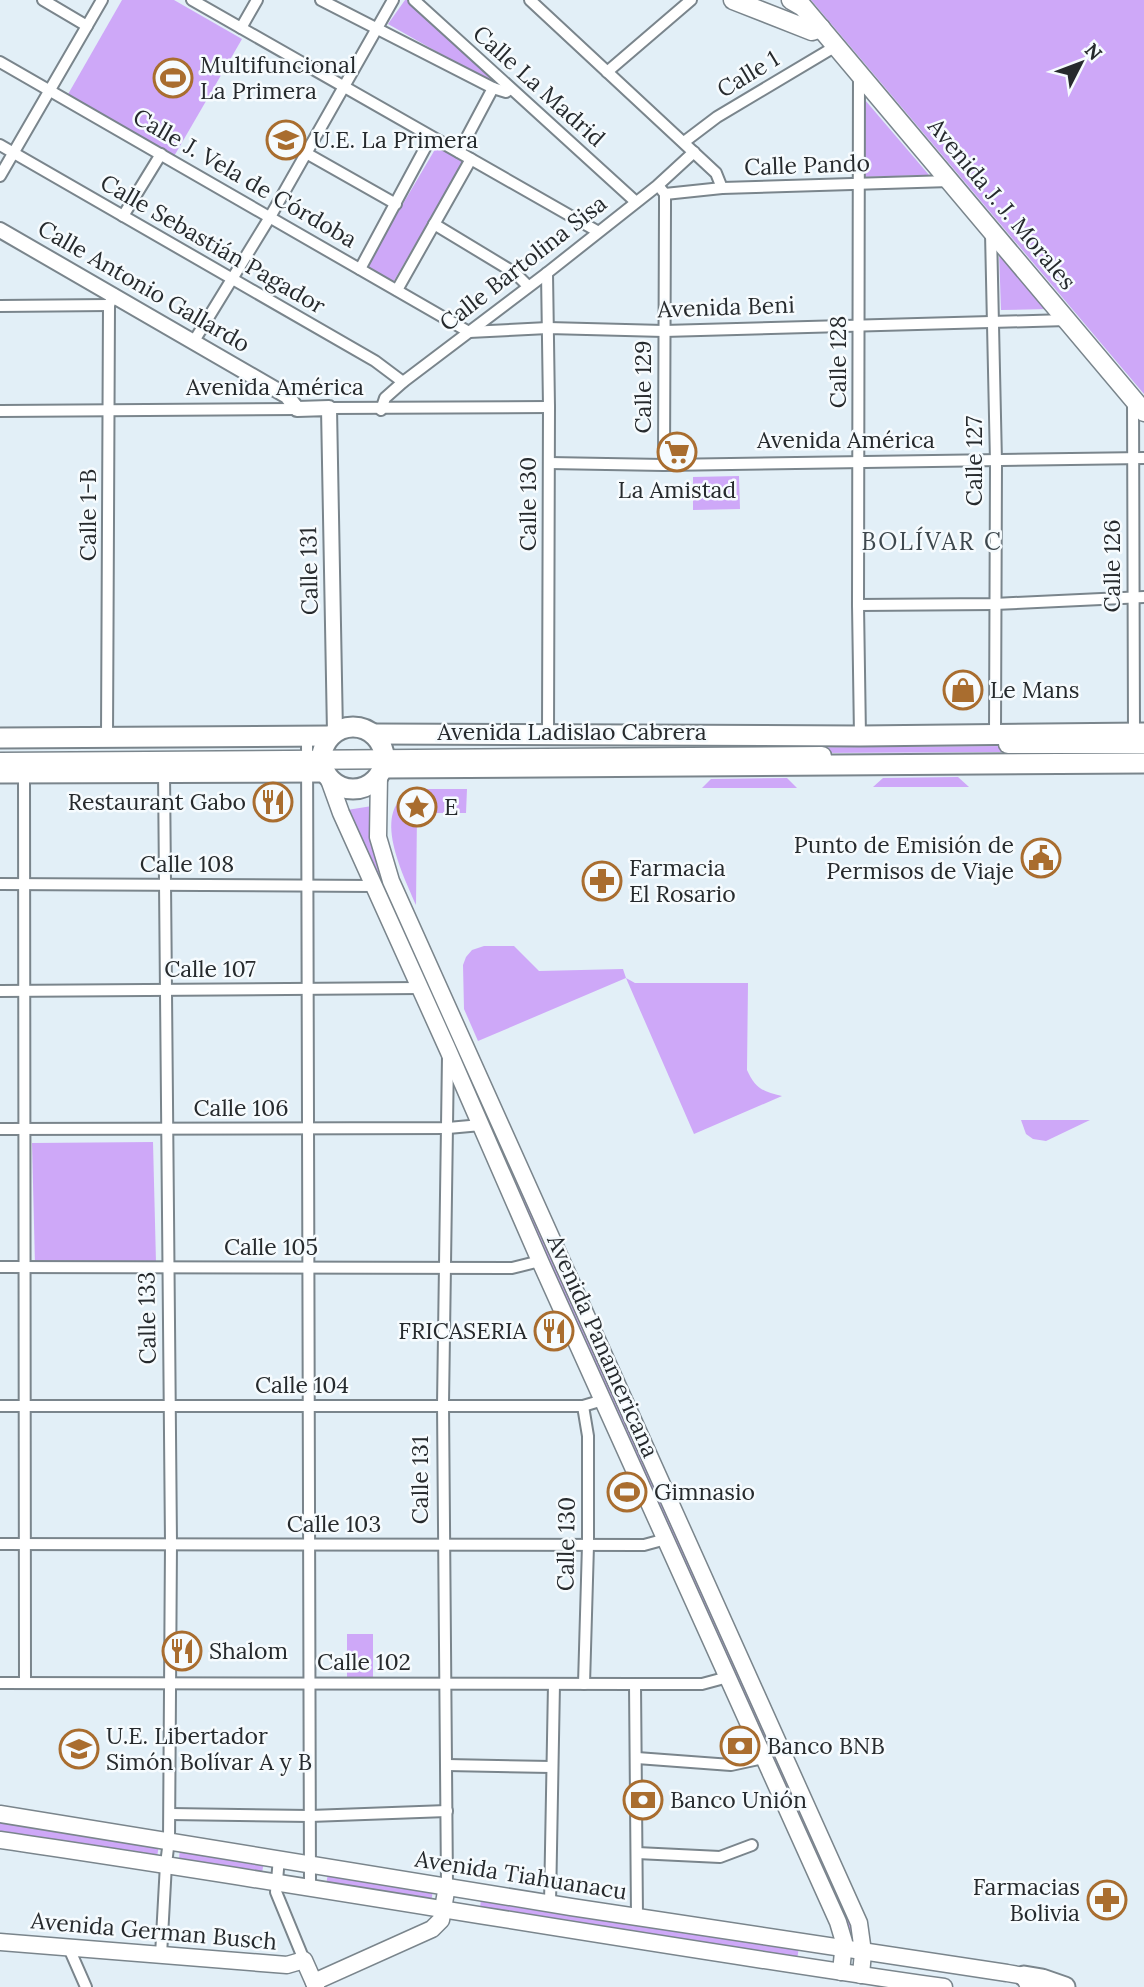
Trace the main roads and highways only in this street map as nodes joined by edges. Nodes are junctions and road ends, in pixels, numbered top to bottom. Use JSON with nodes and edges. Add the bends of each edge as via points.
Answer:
{"nodes":[{"id":1,"x":733,"y":0,"type":"edge"},
{"id":2,"x":797,"y":2,"type":"edge"},
{"id":3,"x":821,"y":28,"type":"junction"},
{"id":4,"x":1138,"y":406,"type":"edge"},
{"id":5,"x":1141,"y":737,"type":"edge"},
{"id":6,"x":0,"y":738,"type":"edge"},
{"id":7,"x":0,"y":750,"type":"edge"},
{"id":8,"x":319,"y":754,"type":"junction"},
{"id":9,"x":1144,"y":755,"type":"edge"},
{"id":10,"x":380,"y":756,"type":"junction"},
{"id":11,"x":0,"y":762,"type":"edge"},
{"id":12,"x":1144,"y":763,"type":"edge"},
{"id":13,"x":0,"y":773,"type":"edge"},
{"id":14,"x":447,"y":1006,"type":"junction"},
{"id":15,"x":431,"y":1013,"type":"junction"},
{"id":16,"x":0,"y":1814,"type":"edge"},
{"id":17,"x":0,"y":1840,"type":"edge"},
{"id":18,"x":447,"y":1886,"type":"junction"},
{"id":19,"x":443,"y":1909,"type":"junction"},
{"id":20,"x":0,"y":1942,"type":"edge"},
{"id":21,"x":843,"y":1949,"type":"junction"},
{"id":22,"x":863,"y":1952,"type":"junction"},
{"id":23,"x":841,"y":1972,"type":"junction"},
{"id":24,"x":861,"y":1975,"type":"junction"},
{"id":25,"x":1027,"y":1982,"type":"edge"},
{"id":26,"x":311,"y":1985,"type":"edge"},
{"id":27,"x":944,"y":1987,"type":"edge"},
{"id":28,"x":1065,"y":1987,"type":"edge"}],
"edges":[{"from":1,"to":3,"type":"main road","via":[[812,31]]},
{"from":2,"to":3,"type":"main road","name":"Avenida J. J. Morales"},
{"from":3,"to":4,"type":"main road","name":"Avenida J. J. Morales"},
{"from":5,"to":10,"type":"main road","name":"Avenida Ladislao Cabrera"},
{"from":5,"to":10,"type":"highway","name":"Avenida Ladislao Cabrera","via":[[548,734]]},
{"from":6,"to":8,"type":"highway","name":"Avenida Ladislao Cabrera","via":[[107,737]]},
{"from":7,"to":8,"type":"main road","name":"Avenida Ladislao Cabrera"},
{"from":8,"to":10,"type":"main road","name":"Avenida Ladislao Cabrera"},
{"from":8,"to":10,"type":"highway","via":[[350,727],[366,729]]},
{"from":8,"to":10,"type":"highway","via":[[339,785],[351,789],[364,787]]},
{"from":8,"to":11,"type":"main road","name":"Avenida Ladislao Cabrera"},
{"from":8,"to":13,"type":"highway","name":"Avenida Ladislao Cabrera","via":[[164,772]]},
{"from":8,"to":15,"type":"main road","name":"Avenida Panamericana"},
{"from":9,"to":10,"type":"main road","name":"Avenida Ladislao Cabrera"},
{"from":10,"to":12,"type":"highway","name":"Avenida Ladislao Cabrera"},
{"from":10,"to":14,"type":"main road","name":"Avenida Panamericana","via":[[378,836],[384,862]]},
{"from":14,"to":15,"type":"main road"},
{"from":14,"to":22,"type":"main road","name":"Avenida Panamericana","via":[[859,1923]]},
{"from":15,"to":21,"type":"main road","name":"Avenida Panamericana","via":[[838,1922]]},
{"from":16,"to":18,"type":"main road","name":"Avenida Tiahuanacu"},
{"from":17,"to":19,"type":"main road","name":"Avenida Tiahuanacu"},
{"from":18,"to":19,"type":"main road","name":"Calle 131"},
{"from":18,"to":21,"type":"main road","name":"Avenida Tiahuanacu"},
{"from":19,"to":23,"type":"main road","name":"Avenida Tiahuanacu"},
{"from":19,"to":26,"type":"main road","via":[[432,1928]]},
{"from":20,"to":26,"type":"main road","name":"Avenida German Busch","via":[[287,1965],[304,1960]]},
{"from":21,"to":22,"type":"main road","name":"Avenida Tiahuanacu"},
{"from":21,"to":23,"type":"main road","name":"Avenida Panamericana"},
{"from":22,"to":24,"type":"main road","name":"Avenida Panamericana"},
{"from":22,"to":25,"type":"main road","name":"Avenida Tiahuanacu"},
{"from":23,"to":24,"type":"main road","name":"Avenida Tiahuanacu"},
{"from":24,"to":27,"type":"main road","name":"Avenida Tiahuanacu"},
{"from":25,"to":28,"type":"highway","via":[[1042,1979]]}]}
